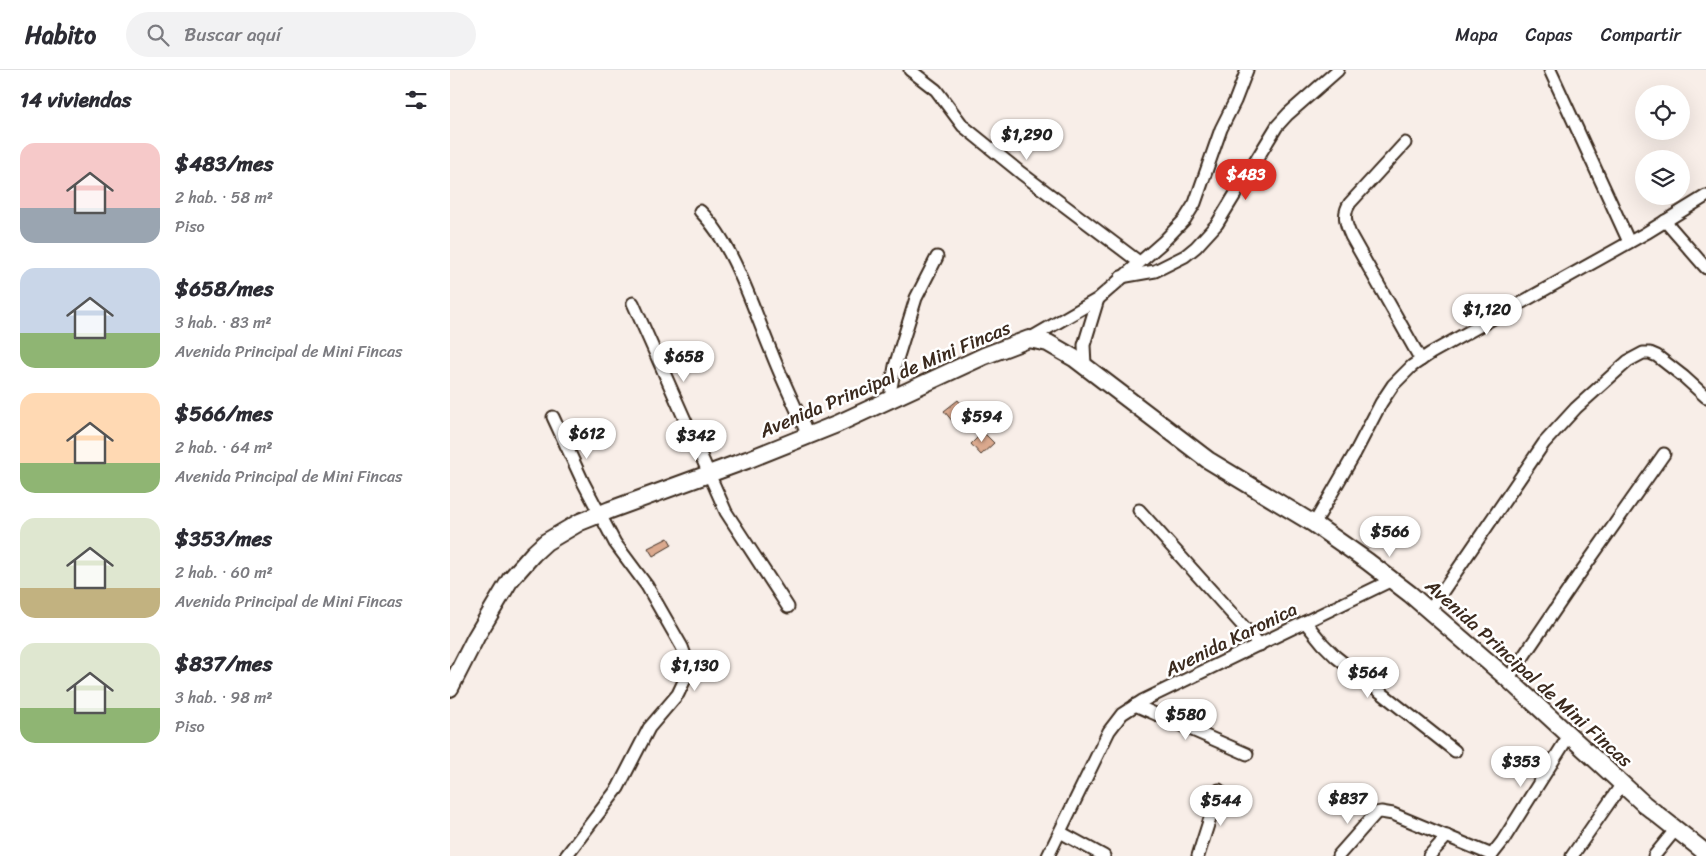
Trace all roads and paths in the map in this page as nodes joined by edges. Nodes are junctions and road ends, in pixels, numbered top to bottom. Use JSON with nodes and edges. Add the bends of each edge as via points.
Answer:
{"nodes":[{"id":1,"x":910,"y":70,"type":"edge"},
{"id":2,"x":1247,"y":70,"type":"edge"},
{"id":3,"x":1338,"y":70,"type":"edge"},
{"id":4,"x":1550,"y":70,"type":"edge"},
{"id":5,"x":1405,"y":143,"type":"dead end"},
{"id":6,"x":1706,"y":196,"type":"edge"},
{"id":7,"x":700,"y":211,"type":"dead end"},
{"id":8,"x":1665,"y":221,"type":"junction"},
{"id":9,"x":1630,"y":242,"type":"junction"},
{"id":10,"x":937,"y":257,"type":"dead end"},
{"id":11,"x":1139,"y":262,"type":"junction"},
{"id":12,"x":1706,"y":268,"type":"edge"},
{"id":13,"x":1121,"y":277,"type":"junction"},
{"id":14,"x":1098,"y":299,"type":"junction"},
{"id":15,"x":633,"y":303,"type":"dead end"},
{"id":16,"x":1029,"y":339,"type":"junction"},
{"id":17,"x":1421,"y":360,"type":"junction"},
{"id":18,"x":1084,"y":365,"type":"junction"},
{"id":19,"x":1706,"y":397,"type":"edge"},
{"id":20,"x":891,"y":399,"type":"junction"},
{"id":21,"x":553,"y":417,"type":"dead end"},
{"id":22,"x":808,"y":436,"type":"junction"},
{"id":23,"x":1664,"y":454,"type":"dead end"},
{"id":24,"x":709,"y":474,"type":"junction"},
{"id":25,"x":1139,"y":510,"type":"dead end"},
{"id":26,"x":599,"y":514,"type":"junction"},
{"id":27,"x":1314,"y":524,"type":"junction"},
{"id":28,"x":1392,"y":580,"type":"junction"},
{"id":29,"x":788,"y":607,"type":"dead end"},
{"id":30,"x":1430,"y":610,"type":"junction"},
{"id":31,"x":1306,"y":622,"type":"junction"},
{"id":32,"x":1260,"y":645,"type":"junction"},
{"id":33,"x":1508,"y":679,"type":"junction"},
{"id":34,"x":450,"y":688,"type":"edge"},
{"id":35,"x":1135,"y":705,"type":"junction"},
{"id":36,"x":1570,"y":734,"type":"junction"},
{"id":37,"x":1455,"y":751,"type":"dead end"},
{"id":38,"x":1247,"y":754,"type":"dead end"},
{"id":39,"x":1622,"y":784,"type":"junction"},
{"id":40,"x":1219,"y":790,"type":"dead end"},
{"id":41,"x":1676,"y":829,"type":"junction"},
{"id":42,"x":1060,"y":832,"type":"junction"},
{"id":43,"x":1447,"y":836,"type":"junction"},
{"id":44,"x":1706,"y":853,"type":"edge"},
{"id":45,"x":566,"y":856,"type":"edge"},
{"id":46,"x":1048,"y":856,"type":"edge"},
{"id":47,"x":1104,"y":856,"type":"edge"},
{"id":48,"x":1198,"y":856,"type":"edge"},
{"id":49,"x":1338,"y":856,"type":"edge"},
{"id":50,"x":1429,"y":856,"type":"edge"},
{"id":51,"x":1492,"y":856,"type":"edge"},
{"id":52,"x":1572,"y":856,"type":"edge"},
{"id":53,"x":1654,"y":856,"type":"edge"}],
"edges":[{"from":1,"to":11,"type":"street","via":[[936,90],[963,126]]},
{"from":2,"to":11,"type":"street","via":[[1221,129],[1195,203],[1185,219]]},
{"from":3,"to":13,"type":"street","via":[[1277,126],[1216,224],[1196,247],[1155,270]]},
{"from":4,"to":9,"type":"street"},
{"from":5,"to":17,"type":"street","via":[[1346,208],[1345,220]]},
{"from":6,"to":8,"type":"street"},
{"from":7,"to":22,"type":"street","via":[[725,245]]},
{"from":8,"to":9,"type":"street"},
{"from":8,"to":12,"type":"street"},
{"from":9,"to":17,"type":"street"},
{"from":10,"to":20,"type":"street","via":[[916,298],[896,366]]},
{"from":11,"to":13,"type":"street"},
{"from":13,"to":14,"type":"street"},
{"from":14,"to":16,"type":"street"},
{"from":14,"to":18,"type":"street","via":[[1084,345]]},
{"from":15,"to":24,"type":"street"},
{"from":16,"to":18,"type":"street","name":"Avenida Principal de Mini Fincas","via":[[1055,346]]},
{"from":16,"to":20,"type":"street","name":"Avenida Principal de Mini Fincas"},
{"from":17,"to":27,"type":"street","via":[[1389,391]]},
{"from":18,"to":27,"type":"street","name":"Avenida Principal de Mini Fincas","via":[[1208,460]]},
{"from":19,"to":30,"type":"street","via":[[1657,356],[1643,353],[1628,361],[1576,408],[1544,443]]},
{"from":20,"to":22,"type":"street","name":"Avenida Principal de Mini Fincas"},
{"from":21,"to":26,"type":"street"},
{"from":22,"to":24,"type":"street","name":"Avenida Principal de Mini Fincas"},
{"from":23,"to":33,"type":"street"},
{"from":24,"to":26,"type":"street","name":"Avenida Principal de Mini Fincas"},
{"from":24,"to":29,"type":"street","via":[[726,512]]},
{"from":25,"to":32,"type":"street"},
{"from":26,"to":34,"type":"street","name":"Avenida Principal de Mini Fincas","via":[[546,542],[515,573],[495,602]]},
{"from":26,"to":45,"type":"street","via":[[623,555],[647,586],[682,647],[686,658],[686,677],[678,694],[649,728],[618,788]]},
{"from":27,"to":28,"type":"street","name":"Avenida Principal de Mini Fincas"},
{"from":28,"to":30,"type":"street","name":"Avenida Principal de Mini Fincas"},
{"from":28,"to":31,"type":"street","name":"Avenida Karonica"},
{"from":30,"to":33,"type":"street","name":"Avenida Principal de Mini Fincas"},
{"from":31,"to":32,"type":"street","name":"Avenida Karonica"},
{"from":31,"to":37,"type":"street","via":[[1336,657]]},
{"from":32,"to":35,"type":"street","name":"Avenida Karonica"},
{"from":33,"to":36,"type":"street","name":"Avenida Principal de Mini Fincas"},
{"from":35,"to":38,"type":"street"},
{"from":35,"to":42,"type":"street","name":"Avenida Karonica","via":[[1122,714],[1109,731]]},
{"from":36,"to":39,"type":"street","name":"Avenida Principal de Mini Fincas"},
{"from":36,"to":51,"type":"street"},
{"from":39,"to":41,"type":"street","name":"Avenida Principal de Mini Fincas"},
{"from":39,"to":52,"type":"street"},
{"from":40,"to":48,"type":"street"},
{"from":41,"to":44,"type":"street","name":"Avenida Principal de Mini Fincas"},
{"from":41,"to":53,"type":"street"},
{"from":42,"to":46,"type":"street","name":"Avenida Karonica"},
{"from":42,"to":47,"type":"street"},
{"from":43,"to":49,"type":"street","via":[[1381,812],[1372,817]]},
{"from":43,"to":50,"type":"street"},
{"from":43,"to":51,"type":"street"}]}
